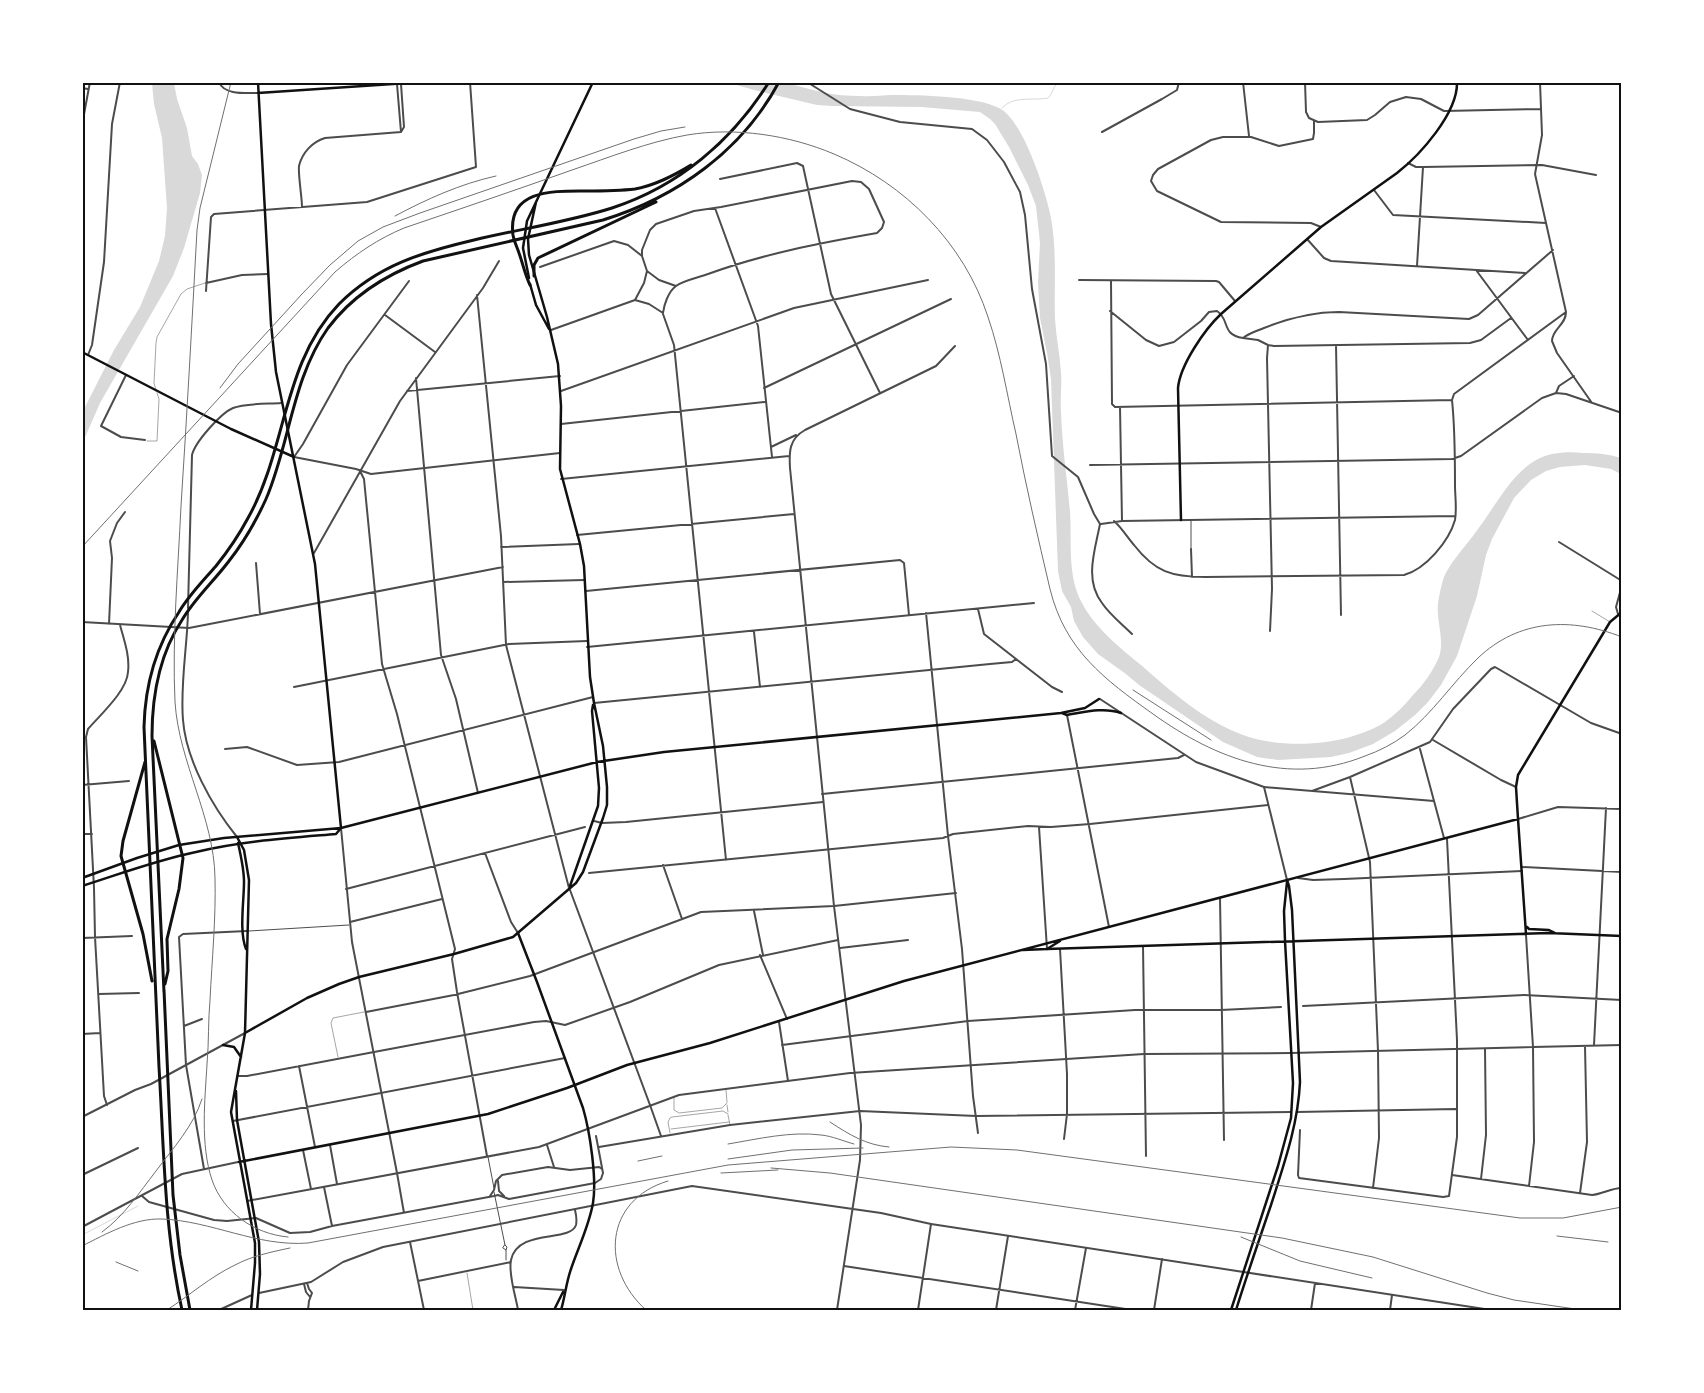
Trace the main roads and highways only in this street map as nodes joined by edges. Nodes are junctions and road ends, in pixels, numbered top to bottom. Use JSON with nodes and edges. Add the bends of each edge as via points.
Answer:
{"nodes":[{"id":1,"x":258,"y":82,"type":"edge"},
{"id":2,"x":423,"y":82,"type":"edge"},
{"id":3,"x":593,"y":82,"type":"edge"},
{"id":4,"x":769,"y":82,"type":"edge"},
{"id":5,"x":779,"y":82,"type":"edge"},
{"id":6,"x":1456,"y":82,"type":"edge"},
{"id":7,"x":258,"y":93,"type":"junction"},
{"id":8,"x":702,"y":159,"type":"junction"},
{"id":9,"x":669,"y":193,"type":"junction"},
{"id":10,"x":536,"y":202,"type":"junction"},
{"id":11,"x":534,"y":276,"type":"junction"},
{"id":12,"x":530,"y":285,"type":"junction"},
{"id":13,"x":550,"y":330,"type":"junction"},
{"id":14,"x":82,"y":352,"type":"edge"},
{"id":15,"x":294,"y":457,"type":"junction"},
{"id":16,"x":1181,"y":520,"type":"road end"},
{"id":17,"x":1622,"y":612,"type":"edge"},
{"id":18,"x":1098,"y":698,"type":"road end"},
{"id":19,"x":594,"y":703,"type":"junction"},
{"id":20,"x":1121,"y":712,"type":"road end"},
{"id":21,"x":1067,"y":713,"type":"junction"},
{"id":22,"x":152,"y":736,"type":"junction"},
{"id":23,"x":146,"y":758,"type":"junction"},
{"id":24,"x":604,"y":761,"type":"junction"},
{"id":25,"x":597,"y":762,"type":"junction"},
{"id":26,"x":1518,"y":819,"type":"junction"},
{"id":27,"x":341,"y":828,"type":"junction"},
{"id":28,"x":237,"y":837,"type":"junction"},
{"id":29,"x":240,"y":844,"type":"junction"},
{"id":30,"x":180,"y":845,"type":"junction"},
{"id":31,"x":183,"y":854,"type":"junction"},
{"id":32,"x":122,"y":863,"type":"junction"},
{"id":33,"x":125,"y":872,"type":"junction"},
{"id":34,"x":82,"y":878,"type":"edge"},
{"id":35,"x":1287,"y":880,"type":"junction"},
{"id":36,"x":82,"y":886,"type":"edge"},
{"id":37,"x":569,"y":888,"type":"junction"},
{"id":38,"x":1525,"y":921,"type":"junction"},
{"id":39,"x":518,"y":933,"type":"junction"},
{"id":40,"x":1526,"y":934,"type":"junction"},
{"id":41,"x":1556,"y":934,"type":"junction"},
{"id":42,"x":1622,"y":936,"type":"edge"},
{"id":43,"x":1061,"y":940,"type":"junction"},
{"id":44,"x":1285,"y":941,"type":"junction"},
{"id":45,"x":1293,"y":941,"type":"junction"},
{"id":46,"x":1047,"y":943,"type":"junction"},
{"id":47,"x":1052,"y":945,"type":"junction"},
{"id":48,"x":1060,"y":948,"type":"junction"},
{"id":49,"x":1047,"y":949,"type":"junction"},
{"id":50,"x":1019,"y":950,"type":"junction"},
{"id":51,"x":246,"y":951,"type":"junction"},
{"id":52,"x":164,"y":992,"type":"junction"},
{"id":53,"x":155,"y":994,"type":"junction"},
{"id":54,"x":245,"y":1033,"type":"junction"},
{"id":55,"x":223,"y":1045,"type":"road end"},
{"id":56,"x":241,"y":1058,"type":"junction"},
{"id":57,"x":574,"y":1085,"type":"junction"},
{"id":58,"x":236,"y":1090,"type":"junction"},
{"id":59,"x":244,"y":1161,"type":"junction"},
{"id":60,"x":239,"y":1162,"type":"junction"},
{"id":61,"x":564,"y":1290,"type":"junction"},
{"id":62,"x":182,"y":1310,"type":"edge"},
{"id":63,"x":190,"y":1310,"type":"edge"},
{"id":64,"x":251,"y":1310,"type":"edge"},
{"id":65,"x":258,"y":1310,"type":"edge"},
{"id":66,"x":554,"y":1310,"type":"edge"},
{"id":67,"x":561,"y":1310,"type":"edge"},
{"id":68,"x":1231,"y":1310,"type":"edge"},
{"id":69,"x":1236,"y":1310,"type":"edge"}],
"edges":[{"from":1,"to":7,"type":"main road"},
{"from":2,"to":7,"type":"main road"},
{"from":3,"to":10,"type":"main road"},
{"from":4,"to":8,"type":"highway","via":[[742,121]]},
{"from":5,"to":9,"type":"highway","via":[[752,123],[727,150]]},
{"from":6,"to":16,"type":"main road","via":[[1457,88],[1445,120],[1408,164],[1321,227],[1208,328],[1181,373],[1178,388]]},
{"from":7,"to":15,"type":"main road","via":[[276,372]]},
{"from":8,"to":12,"type":"highway","via":[[650,186],[623,190],[551,191],[528,198],[517,210],[513,230]]},
{"from":8,"to":23,"type":"highway","via":[[667,184],[638,198],[593,213],[430,250],[368,280],[338,305],[308,347],[292,386],[262,489],[242,529],[178,612],[160,646],[146,700]]},
{"from":9,"to":11,"type":"highway","via":[[538,258]]},
{"from":9,"to":22,"type":"highway","via":[[623,213],[423,261],[396,272],[364,292],[336,319],[307,366],[278,466],[253,524],[170,641],[154,694]]},
{"from":10,"to":11,"type":"main road","via":[[528,246]]},
{"from":10,"to":12,"type":"main road","via":[[523,240]]},
{"from":11,"to":13,"type":"main road"},
{"from":12,"to":13,"type":"main road","via":[[536,305]]},
{"from":13,"to":19,"type":"main road","via":[[560,376],[561,479],[580,544]]},
{"from":14,"to":15,"type":"main road"},
{"from":15,"to":27,"type":"main road","via":[[314,553]]},
{"from":17,"to":26,"type":"main road","via":[[1610,623],[1518,775]]},
{"from":18,"to":21,"type":"main road","via":[[1085,708]]},
{"from":19,"to":24,"type":"main road"},
{"from":19,"to":25,"type":"main road"},
{"from":20,"to":21,"type":"main road"},
{"from":21,"to":24,"type":"main road","via":[[664,752]]},
{"from":22,"to":30,"type":"highway"},
{"from":22,"to":52,"type":"highway"},
{"from":23,"to":32,"type":"highway","via":[[123,841]]},
{"from":23,"to":53,"type":"highway"},
{"from":24,"to":25,"type":"main road"},
{"from":24,"to":37,"type":"main road","via":[[607,800],[602,823],[583,872]]},
{"from":25,"to":27,"type":"main road"},
{"from":25,"to":37,"type":"main road","via":[[599,799]]},
{"from":26,"to":35,"type":"main road"},
{"from":26,"to":38,"type":"main road"},
{"from":27,"to":28,"type":"main road"},
{"from":27,"to":29,"type":"main road","via":[[336,834]]},
{"from":28,"to":29,"type":"main road"},
{"from":28,"to":30,"type":"main road"},
{"from":29,"to":31,"type":"main road"},
{"from":29,"to":51,"type":"main road"},
{"from":29,"to":51,"type":"main road","via":[[248,874]]},
{"from":30,"to":31,"type":"highway"},
{"from":30,"to":32,"type":"main road"},
{"from":31,"to":33,"type":"main road"},
{"from":31,"to":52,"type":"highway","via":[[183,868],[167,939],[168,971]]},
{"from":32,"to":33,"type":"highway"},
{"from":32,"to":34,"type":"main road"},
{"from":33,"to":36,"type":"main road"},
{"from":33,"to":53,"type":"highway","via":[[143,934]]},
{"from":35,"to":43,"type":"main road"},
{"from":35,"to":44,"type":"main road"},
{"from":35,"to":45,"type":"main road"},
{"from":37,"to":39,"type":"main road"},
{"from":38,"to":40,"type":"main road"},
{"from":38,"to":41,"type":"main road","via":[[1529,929],[1549,930]]},
{"from":39,"to":54,"type":"main road","via":[[454,954],[359,977],[312,995]]},
{"from":39,"to":57,"type":"main road"},
{"from":40,"to":41,"type":"main road"},
{"from":40,"to":45,"type":"main road"},
{"from":41,"to":42,"type":"main road"},
{"from":43,"to":46,"type":"main road"},
{"from":43,"to":47,"type":"main road"},
{"from":44,"to":45,"type":"main road"},
{"from":44,"to":48,"type":"main road"},
{"from":44,"to":68,"type":"main road","via":[[1293,1083],[1291,1112],[1278,1166]]},
{"from":45,"to":69,"type":"main road","via":[[1300,1082],[1298,1112],[1284,1167]]},
{"from":46,"to":47,"type":"main road"},
{"from":46,"to":50,"type":"main road"},
{"from":47,"to":48,"type":"main road"},
{"from":47,"to":49,"type":"main road"},
{"from":48,"to":49,"type":"main road"},
{"from":49,"to":50,"type":"main road"},
{"from":50,"to":57,"type":"main road","via":[[635,1063]]},
{"from":51,"to":54,"type":"main road"},
{"from":52,"to":63,"type":"highway","via":[[176,1233]]},
{"from":53,"to":62,"type":"highway","via":[[168,1233]]},
{"from":54,"to":56,"type":"main road"},
{"from":55,"to":56,"type":"main road","via":[[234,1048]]},
{"from":56,"to":58,"type":"main road"},
{"from":57,"to":59,"type":"main road","via":[[480,1116]]},
{"from":57,"to":61,"type":"main road","via":[[588,1129],[594,1187],[593,1204]]},
{"from":58,"to":59,"type":"main road"},
{"from":58,"to":60,"type":"main road","via":[[231,1104]]},
{"from":59,"to":60,"type":"main road"},
{"from":59,"to":65,"type":"main road","via":[[260,1242]]},
{"from":60,"to":64,"type":"main road","via":[[255,1243]]},
{"from":61,"to":66,"type":"main road"},
{"from":61,"to":67,"type":"main road"}]}
